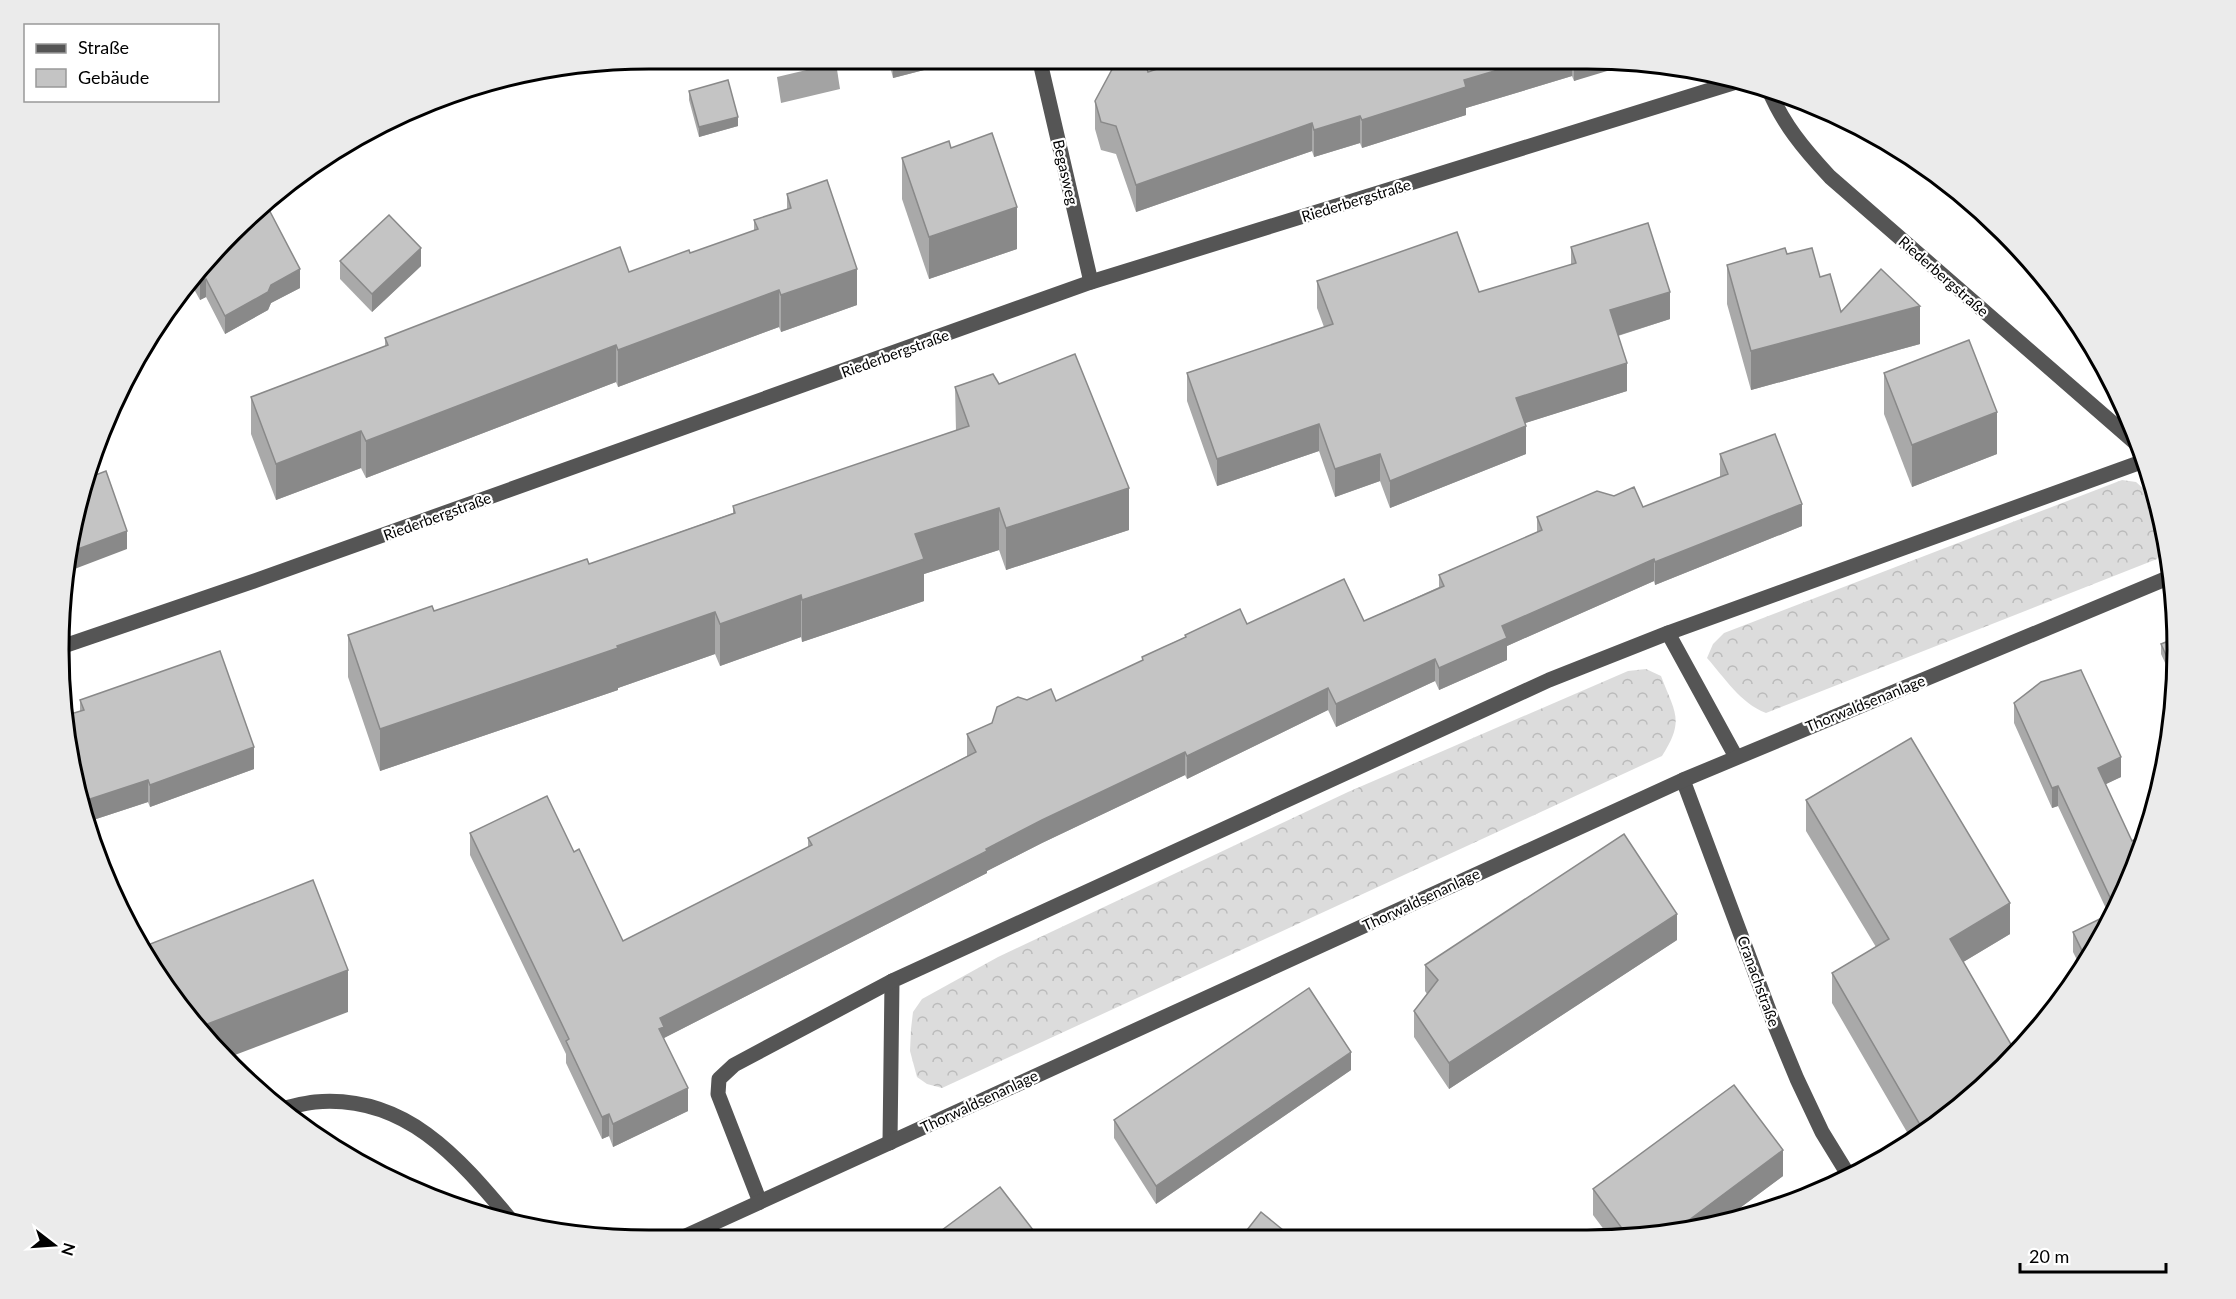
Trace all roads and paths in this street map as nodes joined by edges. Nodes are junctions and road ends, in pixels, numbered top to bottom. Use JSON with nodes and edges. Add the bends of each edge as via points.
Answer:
{"nodes":[{"id":1,"x":1042,"y":69,"type":"edge"},
{"id":2,"x":1724,"y":86,"type":"edge"},
{"id":3,"x":1773,"y":100,"type":"edge"},
{"id":4,"x":1091,"y":282,"type":"junction"},
{"id":5,"x":2126,"y":434,"type":"edge"},
{"id":6,"x":2136,"y":464,"type":"edge"},
{"id":7,"x":2163,"y":580,"type":"edge"},
{"id":8,"x":1668,"y":633,"type":"junction"},
{"id":9,"x":69,"y":644,"type":"edge"},
{"id":10,"x":1736,"y":757,"type":"junction"},
{"id":11,"x":1683,"y":780,"type":"junction"},
{"id":12,"x":892,"y":981,"type":"junction"},
{"id":13,"x":292,"y":1106,"type":"edge"},
{"id":14,"x":890,"y":1143,"type":"junction"},
{"id":15,"x":1845,"y":1169,"type":"edge"},
{"id":16,"x":760,"y":1202,"type":"junction"},
{"id":17,"x":503,"y":1211,"type":"edge"},
{"id":18,"x":699,"y":1230,"type":"edge"}],
"edges":[{"from":1,"to":4,"type":"street","name":"Begasweg"},
{"from":2,"to":4,"type":"street","name":"Riederbergstraße"},
{"from":3,"to":5,"type":"street","name":"Riederbergstraße","via":[[1798,142],[1830,177]]},
{"from":4,"to":9,"type":"street","name":"Riederbergstraße"},
{"from":6,"to":8,"type":"street"},
{"from":7,"to":10,"type":"street","name":"Thorwaldsenanlage"},
{"from":8,"to":10,"type":"street"},
{"from":8,"to":12,"type":"street","via":[[1549,680]]},
{"from":10,"to":11,"type":"street","name":"Thorwaldsenanlage"},
{"from":11,"to":14,"type":"street","name":"Thorwaldsenanlage"},
{"from":11,"to":15,"type":"street","name":"Cranachstraße","via":[[1797,1079]]},
{"from":12,"to":14,"type":"street"},
{"from":12,"to":16,"type":"street","via":[[734,1065],[719,1079],[718,1094]]},
{"from":13,"to":17,"type":"street","via":[[338,1101],[369,1105],[399,1115],[448,1153]]},
{"from":14,"to":16,"type":"street","name":"Thorwaldsenanlage"},
{"from":16,"to":18,"type":"street","name":"Thorwaldsenanlage"}]}
